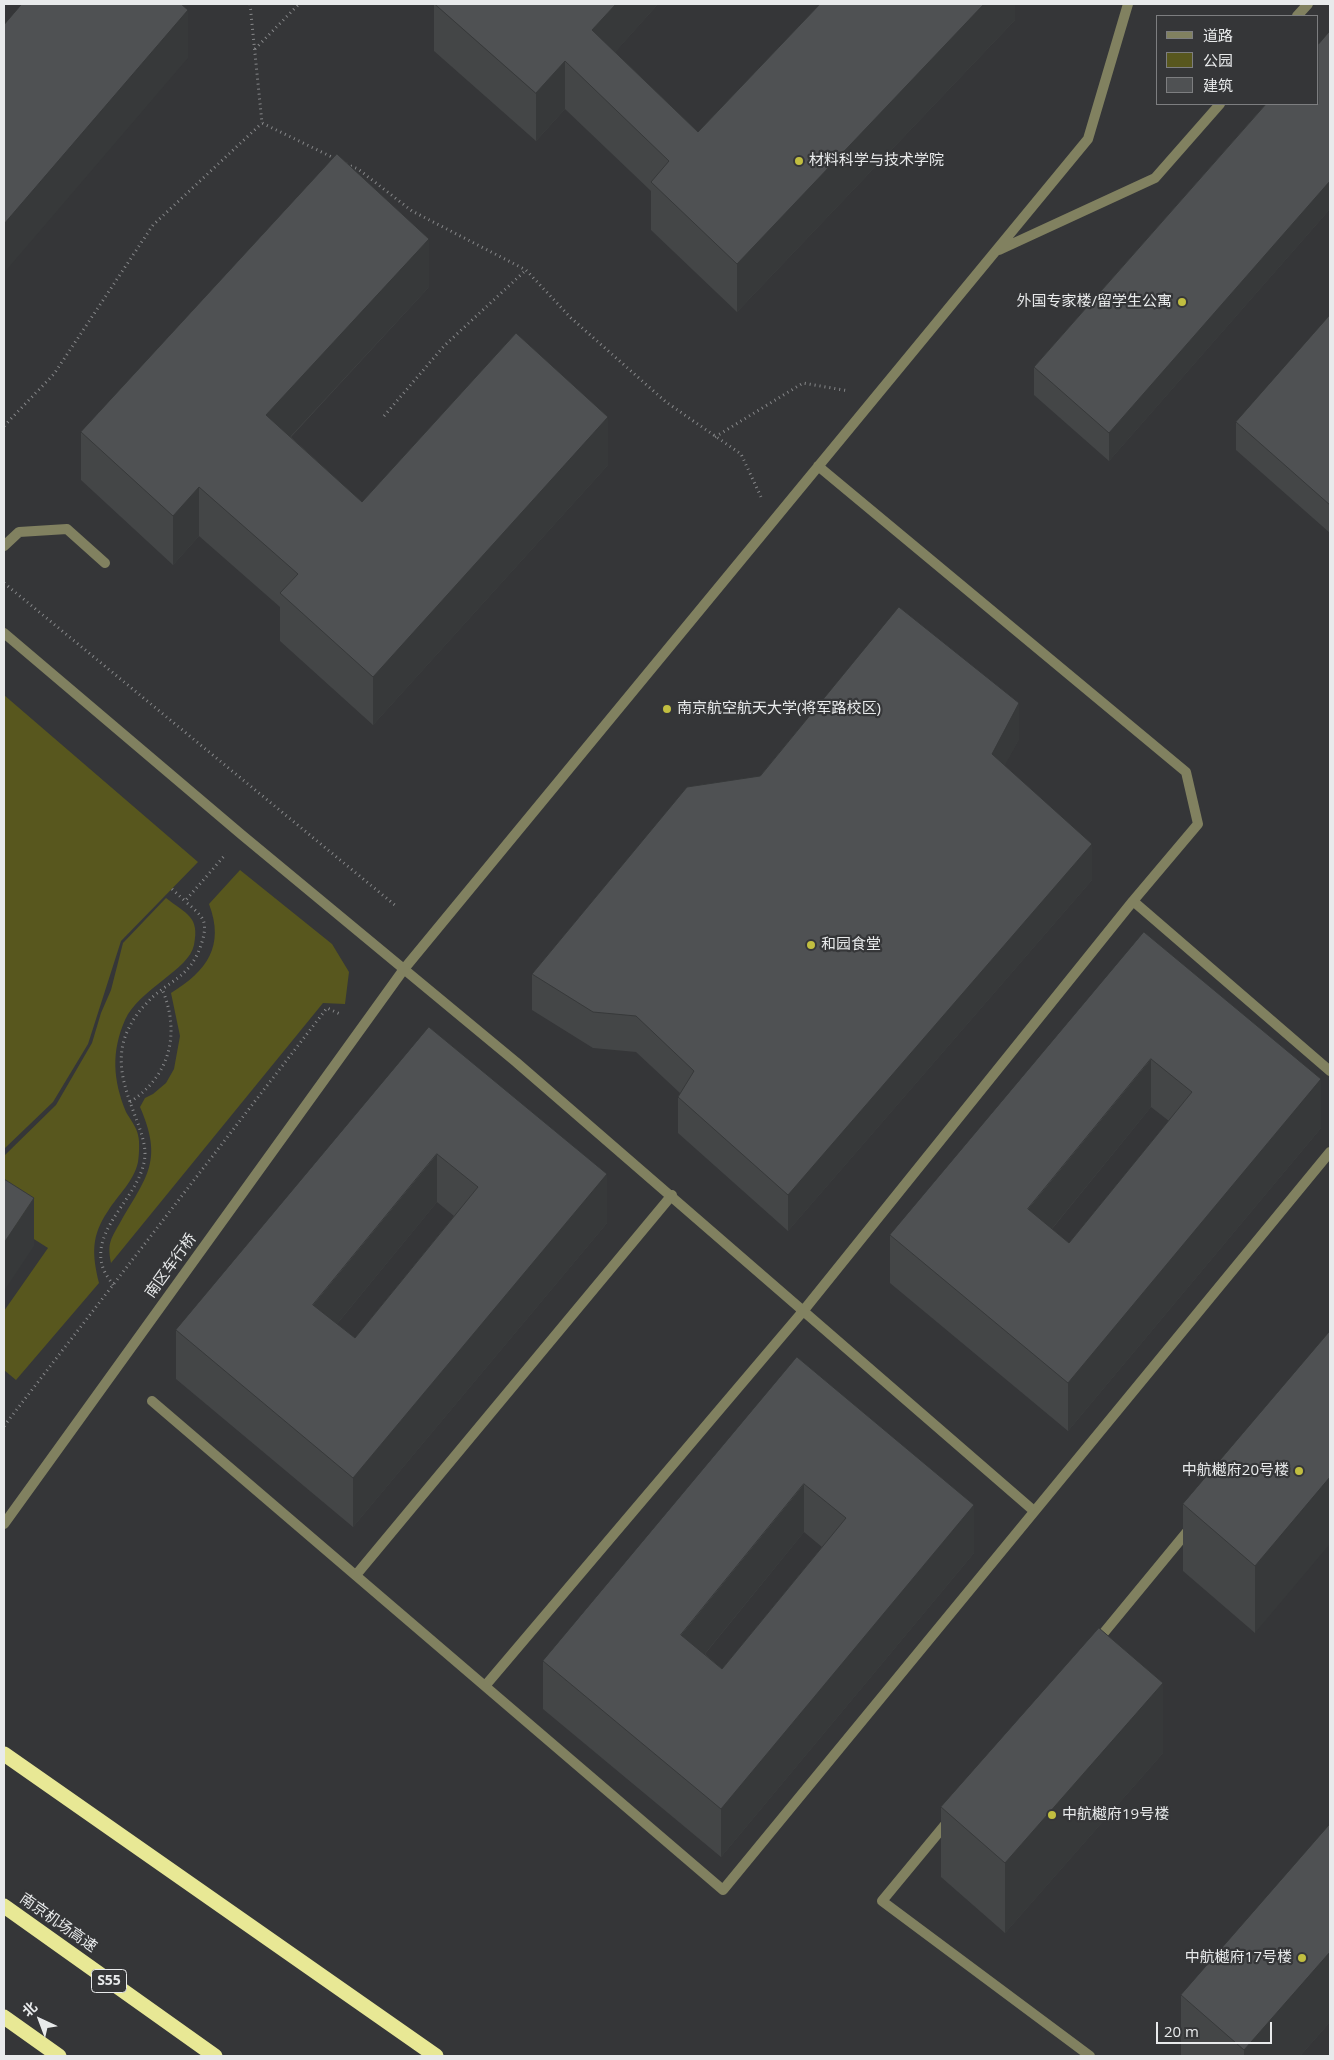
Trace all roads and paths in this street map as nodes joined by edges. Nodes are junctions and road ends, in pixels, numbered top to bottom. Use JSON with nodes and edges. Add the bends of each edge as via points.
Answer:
{"nodes":[{"id":1,"x":250,"y":4,"type":"edge"},
{"id":2,"x":299,"y":4,"type":"edge"},
{"id":3,"x":1128,"y":4,"type":"edge"},
{"id":4,"x":1308,"y":4,"type":"edge"},
{"id":5,"x":1298,"y":15,"type":"edge"},
{"id":6,"x":255,"y":49,"type":"junction"},
{"id":7,"x":1219,"y":105,"type":"edge"},
{"id":8,"x":262,"y":123,"type":"junction"},
{"id":9,"x":996,"y":251,"type":"junction"},
{"id":10,"x":526,"y":270,"type":"junction"},
{"id":11,"x":876,"y":396,"type":"junction"},
{"id":12,"x":384,"y":416,"type":"dead end"},
{"id":13,"x":4,"y":426,"type":"edge"},
{"id":14,"x":715,"y":437,"type":"junction"},
{"id":15,"x":818,"y":466,"type":"junction"},
{"id":16,"x":773,"y":522,"type":"junction"},
{"id":17,"x":4,"y":546,"type":"edge"},
{"id":18,"x":105,"y":563,"type":"dead end"},
{"id":19,"x":4,"y":583,"type":"edge"},
{"id":20,"x":4,"y":633,"type":"edge"},
{"id":21,"x":242,"y":835,"type":"junction"},
{"id":22,"x":172,"y":889,"type":"dead end"},
{"id":23,"x":185,"y":901,"type":"junction"},
{"id":24,"x":1133,"y":901,"type":"junction"},
{"id":25,"x":396,"y":906,"type":"dead end"},
{"id":26,"x":404,"y":969,"type":"junction"},
{"id":27,"x":162,"y":989,"type":"junction"},
{"id":28,"x":363,"y":1026,"type":"junction"},
{"id":29,"x":1330,"y":1071,"type":"edge"},
{"id":30,"x":130,"y":1102,"type":"junction"},
{"id":31,"x":1330,"y":1152,"type":"edge"},
{"id":32,"x":672,"y":1195,"type":"junction"},
{"id":33,"x":113,"y":1284,"type":"junction"},
{"id":34,"x":804,"y":1310,"type":"junction"},
{"id":35,"x":152,"y":1402,"type":"dead end"},
{"id":36,"x":4,"y":1426,"type":"edge"},
{"id":37,"x":1034,"y":1512,"type":"junction"},
{"id":38,"x":1198,"y":1518,"type":"edge"},
{"id":39,"x":4,"y":1524,"type":"edge"},
{"id":40,"x":356,"y":1575,"type":"junction"},
{"id":41,"x":1090,"y":1648,"type":"edge"},
{"id":42,"x":485,"y":1686,"type":"junction"},
{"id":43,"x":4,"y":1754,"type":"edge"},
{"id":44,"x":958,"y":1809,"type":"edge"},
{"id":45,"x":4,"y":1906,"type":"edge"},
{"id":46,"x":4,"y":2017,"type":"edge"},
{"id":47,"x":59,"y":2056,"type":"edge"},
{"id":48,"x":214,"y":2056,"type":"edge"},
{"id":49,"x":436,"y":2056,"type":"edge"},
{"id":50,"x":1090,"y":2056,"type":"edge"}],
"edges":[{"from":1,"to":6,"type":"path"},
{"from":2,"to":6,"type":"path"},
{"from":3,"to":9,"type":"street","name":"南区车行桥","via":[[1088,139]]},
{"from":4,"to":5,"type":"street"},
{"from":6,"to":8,"type":"path"},
{"from":7,"to":9,"type":"street","via":[[1155,178]]},
{"from":8,"to":10,"type":"path","via":[[358,169],[412,211]]},
{"from":8,"to":13,"type":"path","via":[[154,225],[54,374]]},
{"from":9,"to":11,"type":"street","name":"南区车行桥"},
{"from":10,"to":12,"type":"path","via":[[444,346]]},
{"from":10,"to":14,"type":"path","via":[[570,318],[666,402]]},
{"from":11,"to":14,"type":"path","via":[[804,382]]},
{"from":11,"to":15,"type":"street","name":"南区车行桥"},
{"from":14,"to":16,"type":"path","via":[[741,454]]},
{"from":15,"to":16,"type":"street","name":"南区车行桥"},
{"from":15,"to":24,"type":"street","via":[[1186,772],[1198,824]]},
{"from":16,"to":26,"type":"street","name":"南区车行桥"},
{"from":17,"to":18,"type":"street","via":[[19,532],[67,529]]},
{"from":19,"to":25,"type":"path"},
{"from":20,"to":21,"type":"street"},
{"from":21,"to":23,"type":"path"},
{"from":21,"to":26,"type":"street"},
{"from":22,"to":23,"type":"path"},
{"from":23,"to":27,"type":"path","via":[[203,920],[204,935],[192,966]]},
{"from":24,"to":29,"type":"street"},
{"from":24,"to":34,"type":"street"},
{"from":26,"to":28,"type":"street","name":"南区车行桥"},
{"from":26,"to":32,"type":"street"},
{"from":27,"to":30,"type":"path","via":[[131,1023],[125,1038],[120,1066]]},
{"from":27,"to":30,"type":"path","via":[[168,1001],[169,1055],[150,1086]]},
{"from":28,"to":33,"type":"path","via":[[327,1008]]},
{"from":28,"to":39,"type":"street","name":"南区车行桥"},
{"from":30,"to":33,"type":"path","via":[[143,1137],[145,1155],[135,1188],[103,1240],[103,1269]]},
{"from":31,"to":37,"type":"street"},
{"from":32,"to":34,"type":"street"},
{"from":32,"to":40,"type":"street"},
{"from":33,"to":36,"type":"path"},
{"from":34,"to":37,"type":"street"},
{"from":34,"to":42,"type":"street"},
{"from":35,"to":40,"type":"street"},
{"from":37,"to":42,"type":"street","via":[[724,1890]]},
{"from":38,"to":41,"type":"street"},
{"from":40,"to":42,"type":"street"},
{"from":43,"to":49,"type":"highway"},
{"from":44,"to":50,"type":"street","via":[[882,1901]]},
{"from":45,"to":48,"type":"highway","name":"南京机场高速","number":"S55"},
{"from":46,"to":47,"type":"highway"}]}
